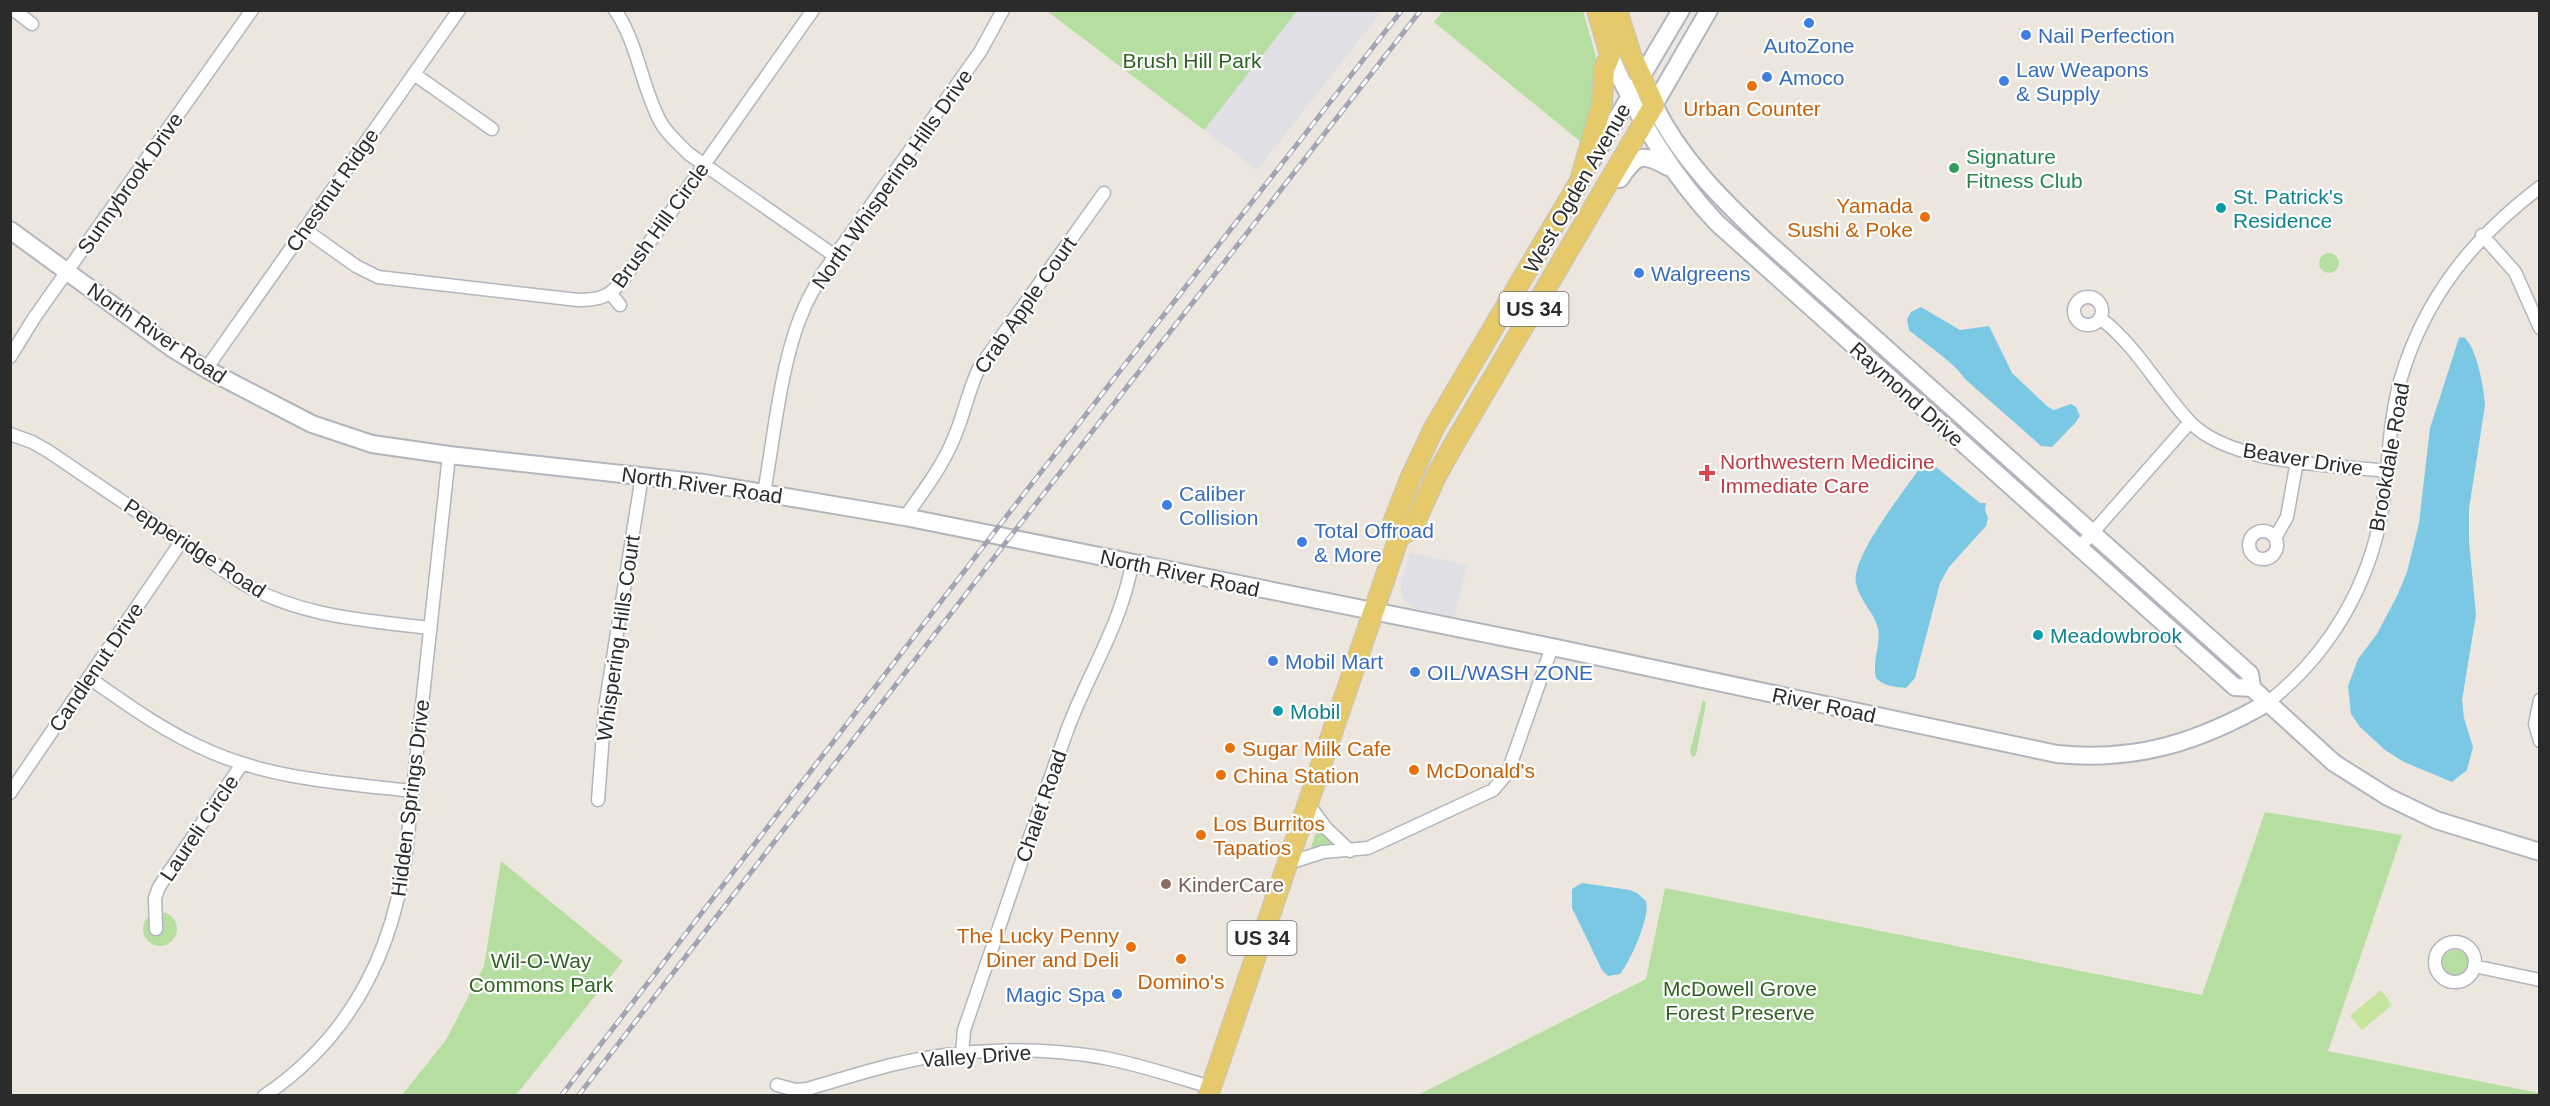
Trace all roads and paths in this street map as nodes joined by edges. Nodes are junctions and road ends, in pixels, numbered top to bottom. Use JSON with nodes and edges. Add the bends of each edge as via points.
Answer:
{"nodes":[{"id":1,"x":14,"y":10,"type":"edge"},
{"id":2,"x":252,"y":10,"type":"edge"},
{"id":3,"x":459,"y":10,"type":"edge"},
{"id":4,"x":615,"y":10,"type":"edge"},
{"id":5,"x":813,"y":10,"type":"edge"},
{"id":6,"x":1003,"y":10,"type":"edge"},
{"id":7,"x":1597,"y":10,"type":"edge"},
{"id":8,"x":1617,"y":10,"type":"edge"},
{"id":9,"x":1681,"y":10,"type":"edge"},
{"id":10,"x":1709,"y":10,"type":"edge"},
{"id":11,"x":32,"y":24,"type":"dead end"},
{"id":12,"x":1610,"y":55,"type":"junction"},
{"id":13,"x":414,"y":74,"type":"junction"},
{"id":14,"x":1641,"y":78,"type":"junction"},
{"id":15,"x":1629,"y":99,"type":"junction"},
{"id":16,"x":1653,"y":105,"type":"junction"},
{"id":17,"x":1643,"y":124,"type":"junction"},
{"id":18,"x":492,"y":129,"type":"dead end"},
{"id":19,"x":704,"y":164,"type":"junction"},
{"id":20,"x":1671,"y":169,"type":"junction"},
{"id":21,"x":1580,"y":181,"type":"junction"},
{"id":22,"x":2540,"y":187,"type":"edge"},
{"id":23,"x":1104,"y":193,"type":"dead end"},
{"id":24,"x":1596,"y":203,"type":"junction"},
{"id":25,"x":304,"y":229,"type":"junction"},
{"id":26,"x":10,"y":230,"type":"edge"},
{"id":27,"x":2482,"y":235,"type":"junction"},
{"id":28,"x":835,"y":256,"type":"junction"},
{"id":29,"x":68,"y":272,"type":"junction"},
{"id":30,"x":611,"y":294,"type":"junction"},
{"id":31,"x":620,"y":305,"type":"dead end"},
{"id":32,"x":2100,"y":318,"type":"dead end"},
{"id":33,"x":2540,"y":328,"type":"edge"},
{"id":34,"x":10,"y":357,"type":"edge"},
{"id":35,"x":206,"y":369,"type":"junction"},
{"id":36,"x":2190,"y":422,"type":"junction"},
{"id":37,"x":10,"y":434,"type":"edge"},
{"id":38,"x":449,"y":455,"type":"junction"},
{"id":39,"x":2297,"y":460,"type":"junction"},
{"id":40,"x":2387,"y":471,"type":"junction"},
{"id":41,"x":642,"y":476,"type":"junction"},
{"id":42,"x":764,"y":492,"type":"junction"},
{"id":43,"x":905,"y":517,"type":"junction"},
{"id":44,"x":2092,"y":534,"type":"junction"},
{"id":45,"x":1399,"y":537,"type":"junction"},
{"id":46,"x":2275,"y":538,"type":"dead end"},
{"id":47,"x":181,"y":542,"type":"junction"},
{"id":48,"x":2079,"y":549,"type":"junction"},
{"id":49,"x":1132,"y":563,"type":"junction"},
{"id":50,"x":1374,"y":612,"type":"junction"},
{"id":51,"x":430,"y":628,"type":"junction"},
{"id":52,"x":1552,"y":647,"type":"junction"},
{"id":53,"x":89,"y":678,"type":"junction"},
{"id":54,"x":2252,"y":688,"type":"junction"},
{"id":55,"x":2540,"y":700,"type":"edge"},
{"id":56,"x":2267,"y":703,"type":"junction"},
{"id":57,"x":2540,"y":741,"type":"edge"},
{"id":58,"x":242,"y":764,"type":"junction"},
{"id":59,"x":413,"y":791,"type":"junction"},
{"id":60,"x":10,"y":793,"type":"edge"},
{"id":61,"x":598,"y":800,"type":"dead end"},
{"id":62,"x":1308,"y":804,"type":"junction"},
{"id":63,"x":1350,"y":851,"type":"junction"},
{"id":64,"x":2540,"y":852,"type":"edge"},
{"id":65,"x":1289,"y":863,"type":"junction"},
{"id":66,"x":156,"y":929,"type":"dead end"},
{"id":67,"x":2474,"y":966,"type":"dead end"},
{"id":68,"x":2540,"y":980,"type":"edge"},
{"id":69,"x":962,"y":1053,"type":"junction"},
{"id":70,"x":777,"y":1085,"type":"dead end"},
{"id":71,"x":1210,"y":1091,"type":"edge"},
{"id":72,"x":264,"y":1095,"type":"edge"}],
"edges":[{"from":1,"to":11,"type":"street"},
{"from":2,"to":29,"type":"street","name":"Sunnybrook Drive"},
{"from":3,"to":13,"type":"street","name":"Chestnut Ridge"},
{"from":4,"to":19,"type":"street","via":[[629,34],[662,124]]},
{"from":5,"to":19,"type":"street","name":"Brush Hill Circle"},
{"from":6,"to":28,"type":"street","name":"North Whispering Hills Drive","via":[[980,52]]},
{"from":7,"to":12,"type":"main road","name":"West Ogden Avenue"},
{"from":8,"to":14,"type":"main road","name":"West Ogden Avenue"},
{"from":9,"to":14,"type":"street"},
{"from":10,"to":16,"type":"street"},
{"from":12,"to":15,"type":"street","name":"Raymond Drive"},
{"from":12,"to":21,"type":"main road","name":"West Ogden Avenue","via":[[1604,69],[1602,104]]},
{"from":13,"to":18,"type":"street"},
{"from":13,"to":25,"type":"street","name":"Chestnut Ridge"},
{"from":14,"to":15,"type":"street"},
{"from":14,"to":16,"type":"main road","name":"West Ogden Avenue"},
{"from":15,"to":17,"type":"street","name":"Raymond Drive"},
{"from":15,"to":21,"type":"street"},
{"from":16,"to":17,"type":"main road","name":"West Ogden Avenue","number":"US 34"},
{"from":16,"to":44,"type":"street","name":"Raymond Drive","via":[[1675,142],[1737,213]]},
{"from":17,"to":20,"type":"street","name":"Raymond Drive"},
{"from":17,"to":24,"type":"main road","name":"West Ogden Avenue","number":"US 34"},
{"from":19,"to":28,"type":"street"},
{"from":19,"to":30,"type":"street","name":"Brush Hill Circle"},
{"from":20,"to":24,"type":"street","via":[[1640,157],[1631,162],[1611,192]]},
{"from":20,"to":48,"type":"street","name":"Raymond Drive","via":[[1732,237]]},
{"from":21,"to":45,"type":"main road","name":"West Ogden Avenue","number":"US 34","via":[[1419,458],[1393,523]]},
{"from":22,"to":27,"type":"street","name":"Brookdale Road"},
{"from":23,"to":43,"type":"street","name":"Crab Apple Court","via":[[979,368],[956,436]]},
{"from":24,"to":45,"type":"main road","name":"West Ogden Avenue","number":"US 34","via":[[1445,460],[1412,529]]},
{"from":25,"to":30,"type":"street","name":"Brush Hill Circle","via":[[378,277],[578,300]]},
{"from":25,"to":35,"type":"street","name":"Chestnut Ridge"},
{"from":26,"to":29,"type":"street","name":"North River Road"},
{"from":27,"to":33,"type":"street","via":[[2515,272]]},
{"from":27,"to":40,"type":"street","name":"Brookdale Road","via":[[2442,288],[2413,344],[2397,398]]},
{"from":28,"to":42,"type":"street","name":"North Whispering Hills Drive","via":[[810,295],[795,332]]},
{"from":29,"to":34,"type":"street","name":"Sunnybrook Drive"},
{"from":29,"to":35,"type":"street","name":"North River Road"},
{"from":30,"to":31,"type":"street"},
{"from":32,"to":36,"type":"street","name":"Beaver Drive","via":[[2123,336]]},
{"from":35,"to":38,"type":"street","name":"North River Road","via":[[312,424],[354,439]]},
{"from":36,"to":39,"type":"street","name":"Beaver Drive","via":[[2211,438],[2236,449]]},
{"from":36,"to":44,"type":"street"},
{"from":37,"to":47,"type":"street","name":"Pepperidge Road","via":[[48,450]]},
{"from":38,"to":41,"type":"street","name":"North River Road"},
{"from":38,"to":51,"type":"street","name":"Hidden Springs Drive"},
{"from":39,"to":40,"type":"street","name":"Beaver Drive"},
{"from":39,"to":46,"type":"street","via":[[2287,517]]},
{"from":40,"to":56,"type":"street","name":"Brookdale Road","via":[[2374,545],[2351,603],[2322,648]]},
{"from":41,"to":42,"type":"street","name":"North River Road"},
{"from":41,"to":61,"type":"street","name":"Whispering Hills Court","via":[[605,708]]},
{"from":42,"to":43,"type":"street","name":"North River Road"},
{"from":43,"to":49,"type":"street","name":"North River Road"},
{"from":44,"to":48,"type":"street"},
{"from":44,"to":54,"type":"street","name":"Raymond Drive","via":[[2250,674]]},
{"from":45,"to":50,"type":"main road","name":"West Ogden Avenue","number":"US 34"},
{"from":47,"to":51,"type":"street","name":"Pepperidge Road","via":[[243,584],[290,606],[328,616]]},
{"from":47,"to":53,"type":"street","name":"Candlenut Drive"},
{"from":48,"to":54,"type":"street","name":"Raymond Drive","via":[[2235,687]]},
{"from":49,"to":50,"type":"street","name":"North River Road"},
{"from":49,"to":69,"type":"street","name":"Chalet Road","via":[[1115,624],[1072,720],[971,1008]]},
{"from":50,"to":52,"type":"street","name":"River Road"},
{"from":50,"to":62,"type":"main road","name":"West Ogden Avenue","number":"US 34"},
{"from":51,"to":59,"type":"street","name":"Hidden Springs Drive"},
{"from":52,"to":56,"type":"street","name":"River Road","via":[[2075,756],[2162,749],[2214,730]]},
{"from":52,"to":63,"type":"street","via":[[1510,766],[1499,784],[1390,840]]},
{"from":53,"to":58,"type":"street","via":[[154,723]]},
{"from":53,"to":60,"type":"street","name":"Candlenut Drive"},
{"from":54,"to":56,"type":"street","name":"Raymond Drive"},
{"from":55,"to":57,"type":"street","via":[[2535,724]]},
{"from":56,"to":64,"type":"street","name":"Raymond Drive","via":[[2334,763],[2388,797],[2436,820]]},
{"from":58,"to":59,"type":"street","via":[[305,779]]},
{"from":58,"to":66,"type":"street","name":"Laureli Circle","via":[[159,887],[155,897]]},
{"from":59,"to":72,"type":"street","name":"Hidden Springs Drive","via":[[399,901],[376,965],[358,999],[323,1045]]},
{"from":62,"to":63,"type":"street"},
{"from":62,"to":65,"type":"main road","name":"West Ogden Avenue","number":"US 34"},
{"from":63,"to":65,"type":"street","via":[[1323,852]]},
{"from":65,"to":71,"type":"main road","name":"West Ogden Avenue","number":"US 34"},
{"from":67,"to":68,"type":"street"},
{"from":69,"to":70,"type":"street","name":"Valley Drive","via":[[892,1064],[807,1089]]},
{"from":69,"to":71,"type":"street","name":"Valley Drive","via":[[1010,1050],[1073,1054],[1140,1066]]}]}
